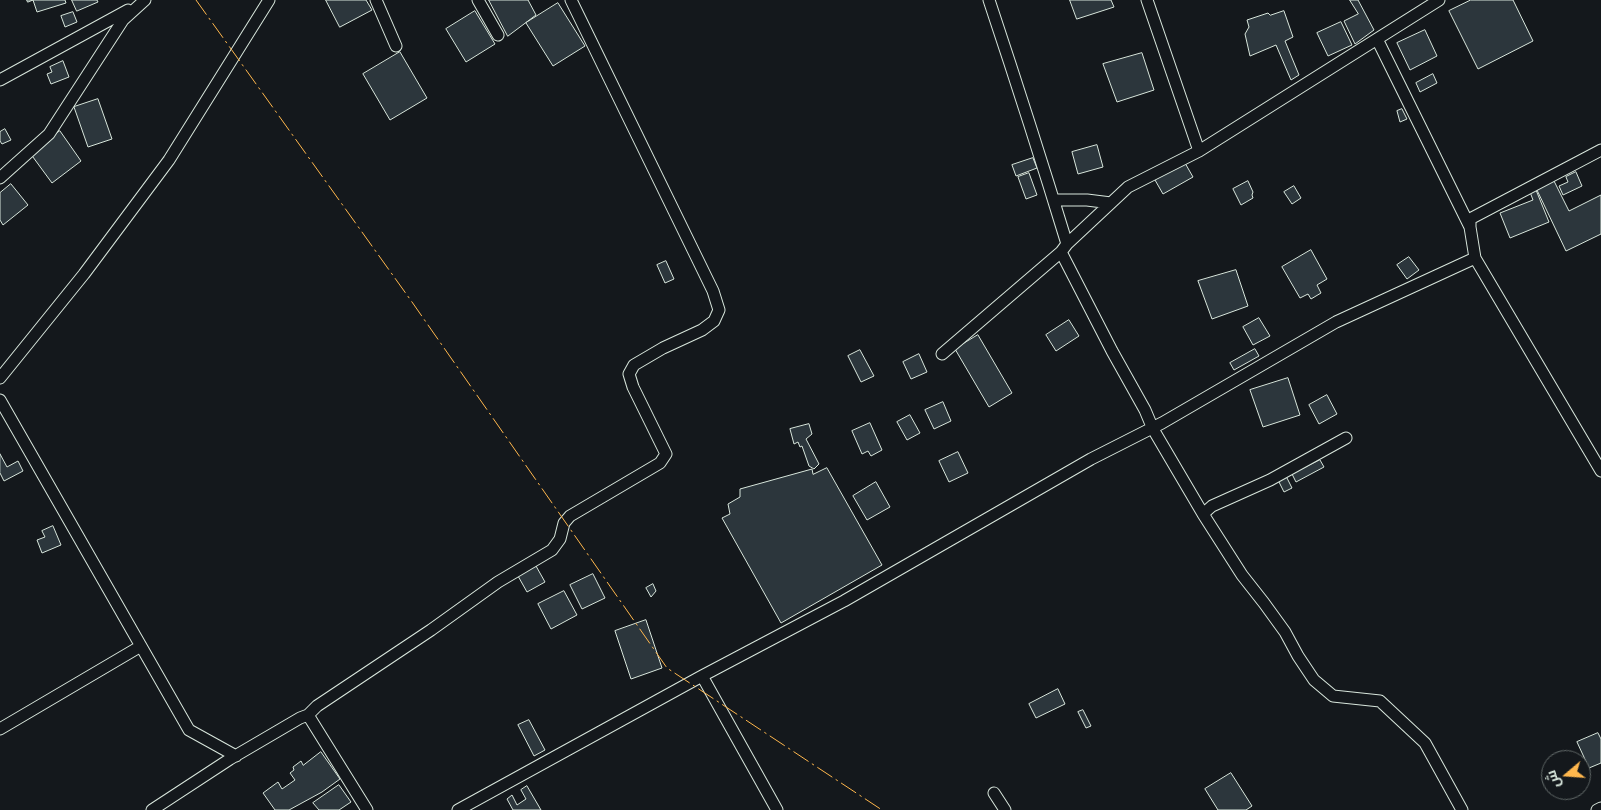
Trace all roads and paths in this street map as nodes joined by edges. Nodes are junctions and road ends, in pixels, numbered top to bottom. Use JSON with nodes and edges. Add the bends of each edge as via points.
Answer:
{"nodes":[{"id":1,"x":145,"y":0,"type":"edge"},
{"id":2,"x":268,"y":0,"type":"edge"},
{"id":3,"x":376,"y":0,"type":"edge"},
{"id":4,"x":478,"y":0,"type":"edge"},
{"id":5,"x":570,"y":0,"type":"edge"},
{"id":6,"x":989,"y":0,"type":"edge"},
{"id":7,"x":1147,"y":0,"type":"edge"},
{"id":8,"x":1439,"y":0,"type":"edge"},
{"id":9,"x":1427,"y":3,"type":"edge"},
{"id":10,"x":498,"y":34,"type":"dead end"},
{"id":11,"x":1377,"y":39,"type":"junction"},
{"id":12,"x":396,"y":46,"type":"dead end"},
{"id":13,"x":0,"y":80,"type":"edge"},
{"id":14,"x":1601,"y":150,"type":"edge"},
{"id":15,"x":1199,"y":151,"type":"junction"},
{"id":16,"x":0,"y":178,"type":"edge"},
{"id":17,"x":1054,"y":200,"type":"junction"},
{"id":18,"x":1111,"y":203,"type":"junction"},
{"id":19,"x":1470,"y":227,"type":"junction"},
{"id":20,"x":1064,"y":248,"type":"junction"},
{"id":21,"x":1475,"y":258,"type":"junction"},
{"id":22,"x":942,"y":354,"type":"dead end"},
{"id":23,"x":0,"y":378,"type":"edge"},
{"id":24,"x":0,"y":400,"type":"edge"},
{"id":25,"x":1153,"y":429,"type":"junction"},
{"id":26,"x":1346,"y":438,"type":"dead end"},
{"id":27,"x":1601,"y":471,"type":"edge"},
{"id":28,"x":1203,"y":514,"type":"junction"},
{"id":29,"x":141,"y":646,"type":"junction"},
{"id":30,"x":702,"y":676,"type":"junction"},
{"id":31,"x":308,"y":715,"type":"junction"},
{"id":32,"x":0,"y":729,"type":"edge"},
{"id":33,"x":236,"y":756,"type":"junction"},
{"id":34,"x":994,"y":793,"type":"dead end"},
{"id":35,"x":1601,"y":808,"type":"edge"},
{"id":36,"x":152,"y":810,"type":"edge"},
{"id":37,"x":367,"y":810,"type":"edge"},
{"id":38,"x":458,"y":810,"type":"edge"},
{"id":39,"x":777,"y":810,"type":"edge"},
{"id":40,"x":1005,"y":810,"type":"edge"},
{"id":41,"x":1462,"y":810,"type":"edge"},
{"id":42,"x":1597,"y":810,"type":"edge"}],
"edges":[{"from":1,"to":13,"type":"street"},
{"from":1,"to":16,"type":"street","via":[[123,20],[49,134]]},
{"from":2,"to":23,"type":"street","via":[[169,160],[84,274]]},
{"from":3,"to":12,"type":"street"},
{"from":4,"to":10,"type":"street"},
{"from":5,"to":31,"type":"street","via":[[720,310],[714,321],[702,330],[634,365],[629,374],[666,454],[660,463],[570,516],[552,550],[498,582]]},
{"from":6,"to":17,"type":"street"},
{"from":7,"to":15,"type":"street"},
{"from":8,"to":9,"type":"street"},
{"from":9,"to":11,"type":"street"},
{"from":11,"to":15,"type":"street"},
{"from":11,"to":19,"type":"street"},
{"from":14,"to":19,"type":"street","via":[[1470,218]]},
{"from":15,"to":18,"type":"street","via":[[1128,187]]},
{"from":17,"to":18,"type":"street"},
{"from":17,"to":20,"type":"street"},
{"from":18,"to":20,"type":"street"},
{"from":19,"to":21,"type":"street"},
{"from":20,"to":22,"type":"street"},
{"from":20,"to":25,"type":"street"},
{"from":21,"to":25,"type":"street","via":[[1336,322]]},
{"from":21,"to":27,"type":"street"},
{"from":24,"to":29,"type":"street"},
{"from":25,"to":28,"type":"street"},
{"from":25,"to":30,"type":"street","via":[[1091,459],[844,601]]},
{"from":26,"to":28,"type":"street","via":[[1270,480],[1212,506]]},
{"from":28,"to":41,"type":"street","via":[[1242,576],[1285,632],[1314,680],[1333,696],[1380,701],[1425,743]]},
{"from":29,"to":32,"type":"street"},
{"from":29,"to":33,"type":"street","via":[[189,730]]},
{"from":30,"to":38,"type":"street"},
{"from":30,"to":39,"type":"street"},
{"from":31,"to":33,"type":"street"},
{"from":31,"to":37,"type":"street"},
{"from":33,"to":36,"type":"street"},
{"from":34,"to":40,"type":"street"},
{"from":35,"to":42,"type":"street"}]}
